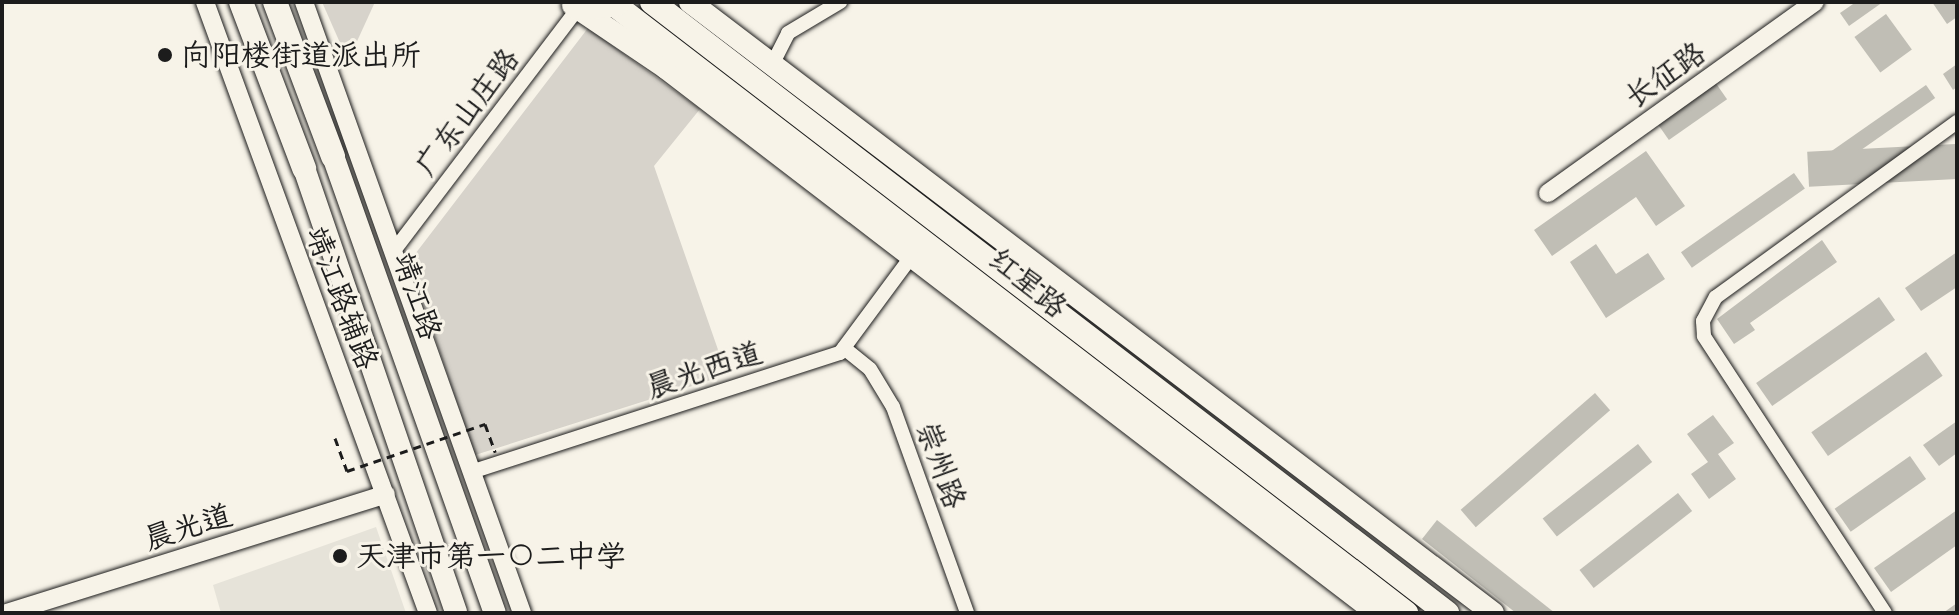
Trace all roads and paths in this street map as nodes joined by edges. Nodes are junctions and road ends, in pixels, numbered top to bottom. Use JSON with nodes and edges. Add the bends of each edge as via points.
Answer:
{"nodes":[{"id":1,"x":205,"y":2,"type":"edge"},
{"id":2,"x":241,"y":2,"type":"edge"},
{"id":3,"x":275,"y":2,"type":"edge"},
{"id":4,"x":304,"y":2,"type":"edge"},
{"id":5,"x":652,"y":2,"type":"edge"},
{"id":6,"x":690,"y":2,"type":"edge"},
{"id":7,"x":840,"y":2,"type":"edge"},
{"id":8,"x":1815,"y":2,"type":"edge"},
{"id":9,"x":576,"y":4,"type":"edge"},
{"id":10,"x":613,"y":4,"type":"edge"},
{"id":11,"x":774,"y":61,"type":"junction"},
{"id":12,"x":1957,"y":122,"type":"edge"},
{"id":13,"x":333,"y":156,"type":"joint"},
{"id":14,"x":304,"y":168,"type":"joint"},
{"id":15,"x":1548,"y":193,"type":"dead end"},
{"id":16,"x":393,"y":252,"type":"junction"},
{"id":17,"x":911,"y":257,"type":"junction"},
{"id":18,"x":844,"y":348,"type":"junction"},
{"id":19,"x":335,"y":438,"type":"dead end"},
{"id":20,"x":498,"y":463,"type":"junction"},
{"id":21,"x":471,"y":472,"type":"junction"},
{"id":22,"x":386,"y":494,"type":"junction"},
{"id":23,"x":7,"y":613,"type":"edge"},
{"id":24,"x":428,"y":613,"type":"edge"},
{"id":25,"x":456,"y":613,"type":"edge"},
{"id":26,"x":495,"y":613,"type":"edge"},
{"id":27,"x":522,"y":613,"type":"edge"},
{"id":28,"x":967,"y":613,"type":"edge"},
{"id":29,"x":1377,"y":613,"type":"edge"},
{"id":30,"x":1406,"y":613,"type":"edge"},
{"id":31,"x":1447,"y":613,"type":"edge"},
{"id":32,"x":1493,"y":613,"type":"edge"},
{"id":33,"x":1885,"y":613,"type":"edge"}],
"edges":[{"from":1,"to":22,"type":"street","name":"靖江路辅路"},
{"from":2,"to":14,"type":"highway"},
{"from":3,"to":13,"type":"highway","name":"靖江路"},
{"from":4,"to":16,"type":"street","name":"靖江路辅路"},
{"from":5,"to":31,"type":"highway","name":"红星路"},
{"from":6,"to":11,"type":"main road"},
{"from":7,"to":11,"type":"street","via":[[788,33]]},
{"from":8,"to":15,"type":"street","name":"长征路"},
{"from":9,"to":10,"type":"highway"},
{"from":9,"to":16,"type":"street","name":"广东山庄路"},
{"from":9,"to":17,"type":"main road"},
{"from":10,"to":30,"type":"highway","name":"红星路"},
{"from":11,"to":32,"type":"main road"},
{"from":12,"to":33,"type":"street","via":[[1716,297],[1703,321],[1704,336]]},
{"from":13,"to":26,"type":"main road","name":"靖江路"},
{"from":14,"to":25,"type":"main road"},
{"from":16,"to":21,"type":"street","name":"靖江路辅路"},
{"from":17,"to":18,"type":"street"},
{"from":17,"to":29,"type":"main road"},
{"from":18,"to":20,"type":"street","name":"晨光西道"},
{"from":18,"to":28,"type":"street","name":"崇州路","via":[[870,369],[893,407]]},
{"from":19,"to":20,"type":"path","bridge":true,"via":[[347,471],[485,424]]},
{"from":20,"to":21,"type":"street","name":"晨光西道"},
{"from":21,"to":27,"type":"street","name":"靖江路辅路"},
{"from":22,"to":23,"type":"street","name":"晨光道"},
{"from":22,"to":24,"type":"street","name":"靖江路辅路"}]}
